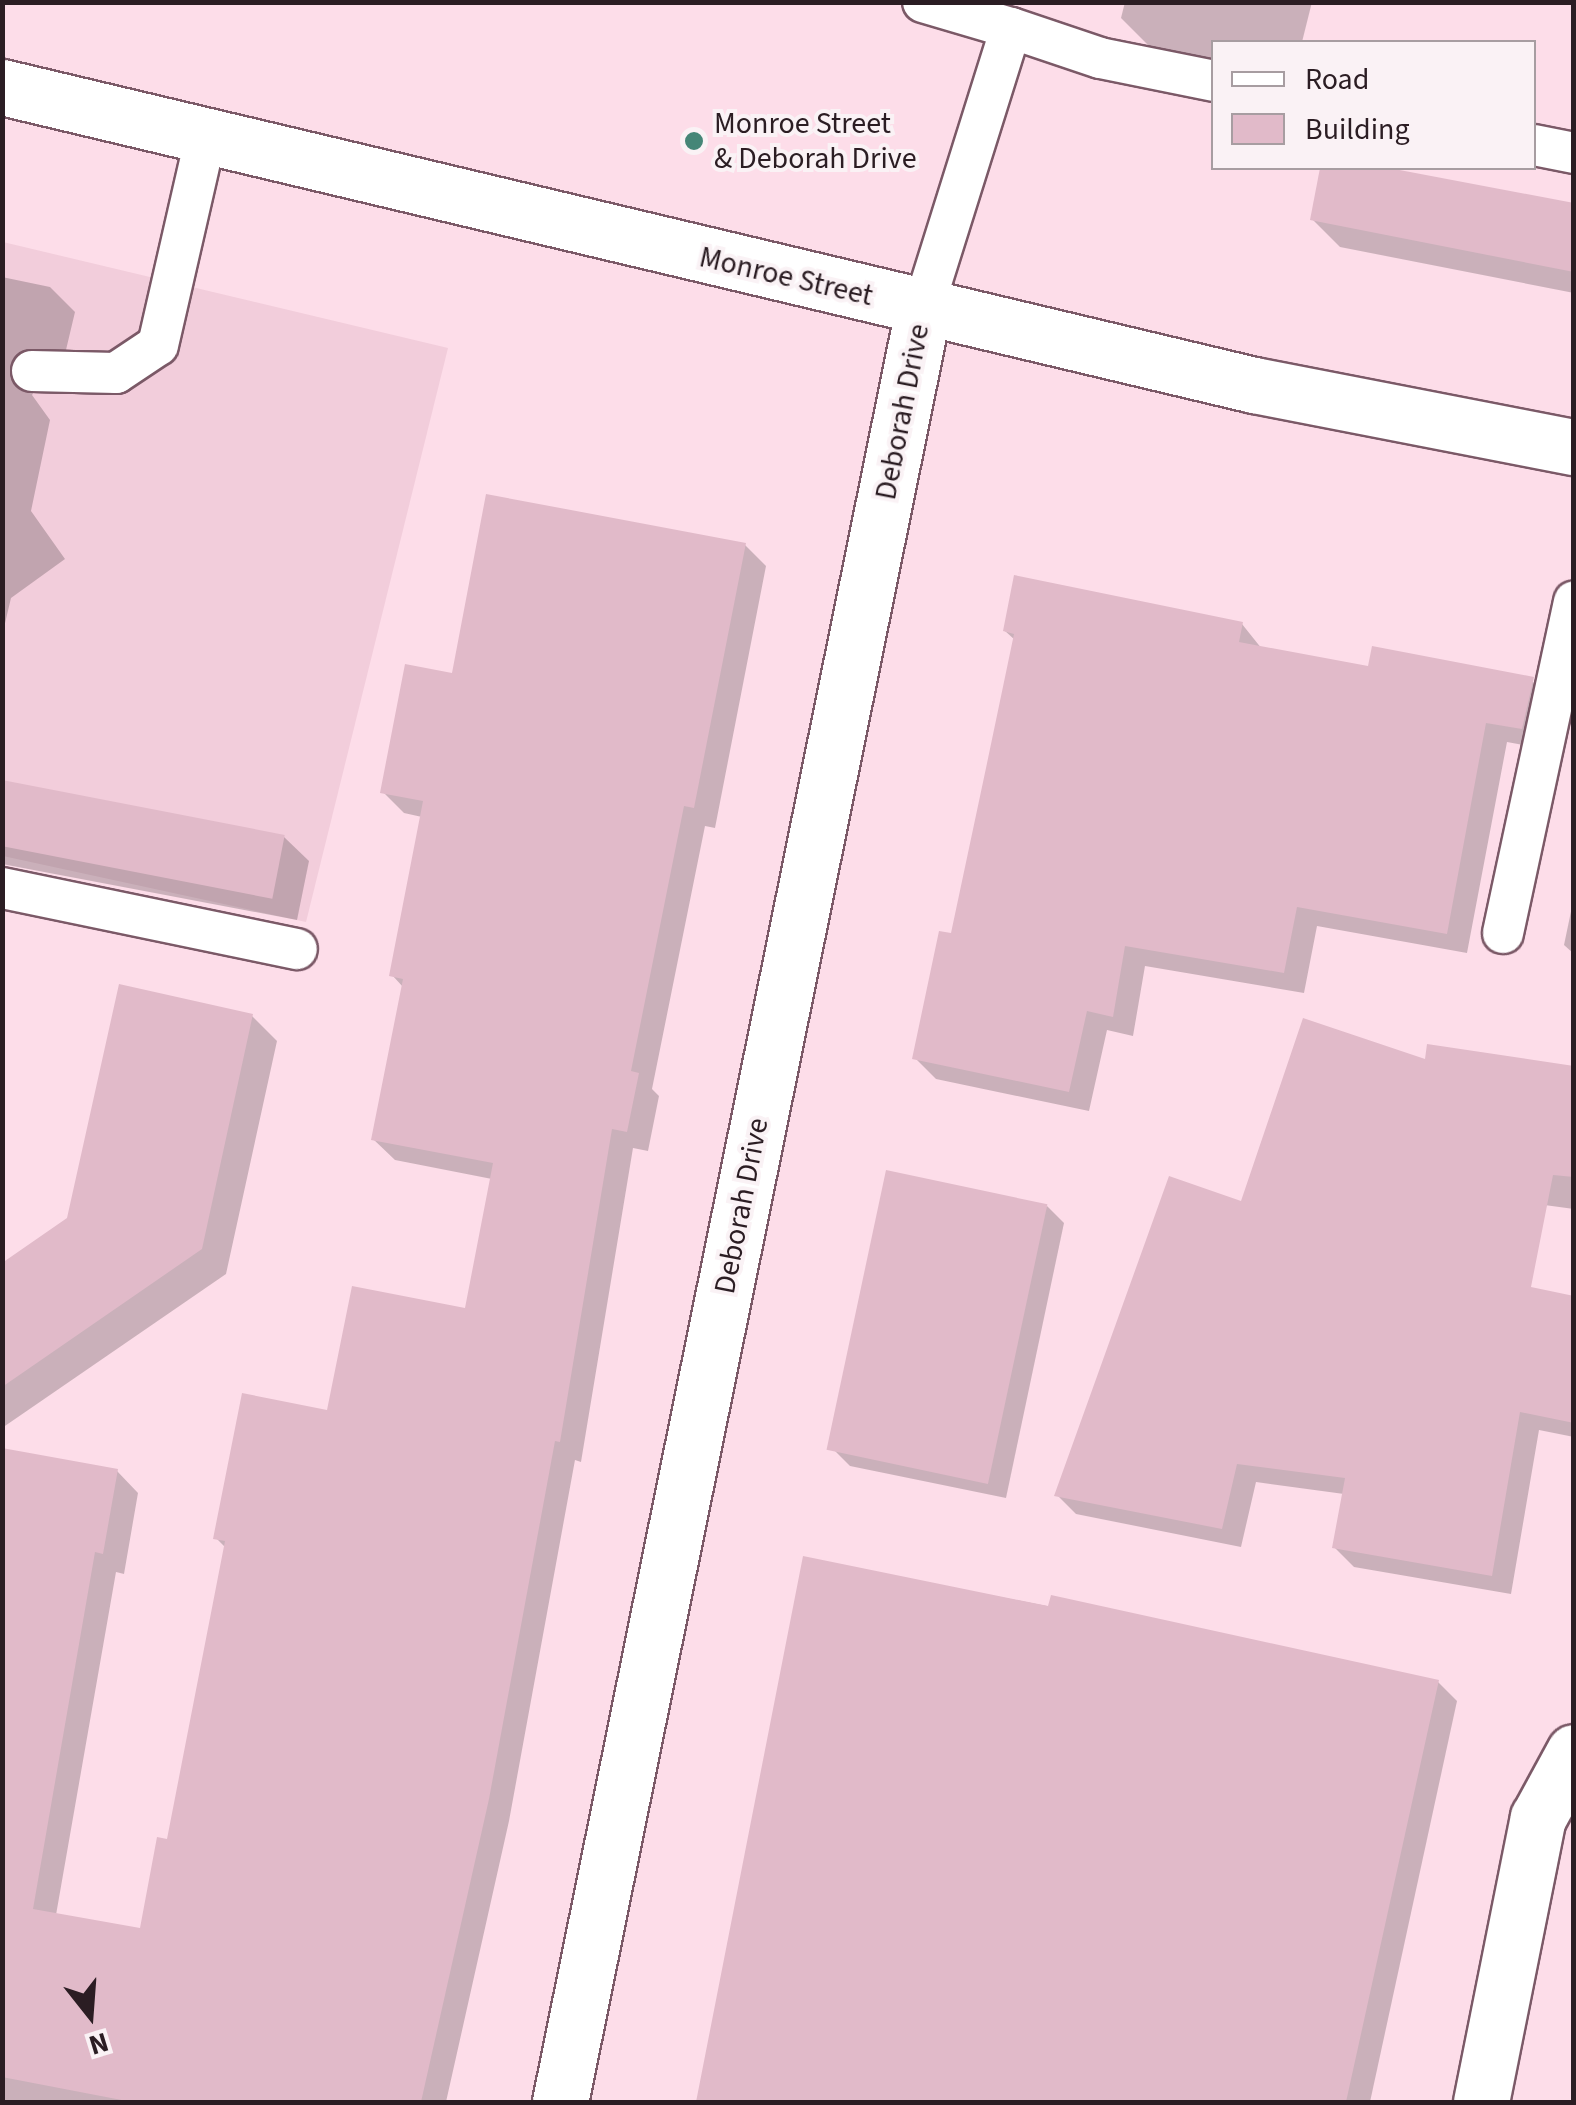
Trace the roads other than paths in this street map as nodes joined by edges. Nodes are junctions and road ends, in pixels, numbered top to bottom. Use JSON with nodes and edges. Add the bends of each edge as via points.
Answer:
{"nodes":[{"id":1,"x":923,"y":2,"type":"edge"},
{"id":2,"x":1010,"y":28,"type":"junction"},
{"id":3,"x":1211,"y":80,"type":"edge"},
{"id":4,"x":2,"y":87,"type":"edge"},
{"id":5,"x":205,"y":140,"type":"junction"},
{"id":6,"x":1536,"y":145,"type":"edge"},
{"id":7,"x":1574,"y":153,"type":"edge"},
{"id":8,"x":923,"y":309,"type":"junction"},
{"id":9,"x":32,"y":371,"type":"dead end"},
{"id":10,"x":1574,"y":448,"type":"edge"},
{"id":11,"x":1574,"y":602,"type":"edge"},
{"id":12,"x":2,"y":888,"type":"edge"},
{"id":13,"x":1504,"y":932,"type":"dead end"},
{"id":14,"x":298,"y":949,"type":"dead end"},
{"id":15,"x":1574,"y":1752,"type":"edge"},
{"id":16,"x":560,"y":2102,"type":"edge"},
{"id":17,"x":1482,"y":2102,"type":"edge"}],
"edges":[{"from":1,"to":2,"type":"lane"},
{"from":2,"to":3,"type":"lane","via":[[1100,58]]},
{"from":2,"to":8,"type":"lane"},
{"from":4,"to":5,"type":"street","name":"Monroe Street"},
{"from":5,"to":8,"type":"street","name":"Monroe Street"},
{"from":5,"to":9,"type":"lane","via":[[158,345],[116,373]]},
{"from":6,"to":7,"type":"lane"},
{"from":8,"to":10,"type":"street","name":"Monroe Street","via":[[1254,385]]},
{"from":8,"to":16,"type":"street","name":"Deborah Drive"},
{"from":11,"to":13,"type":"lane"},
{"from":12,"to":14,"type":"lane"},
{"from":15,"to":17,"type":"street","via":[[1538,1818]]}]}
